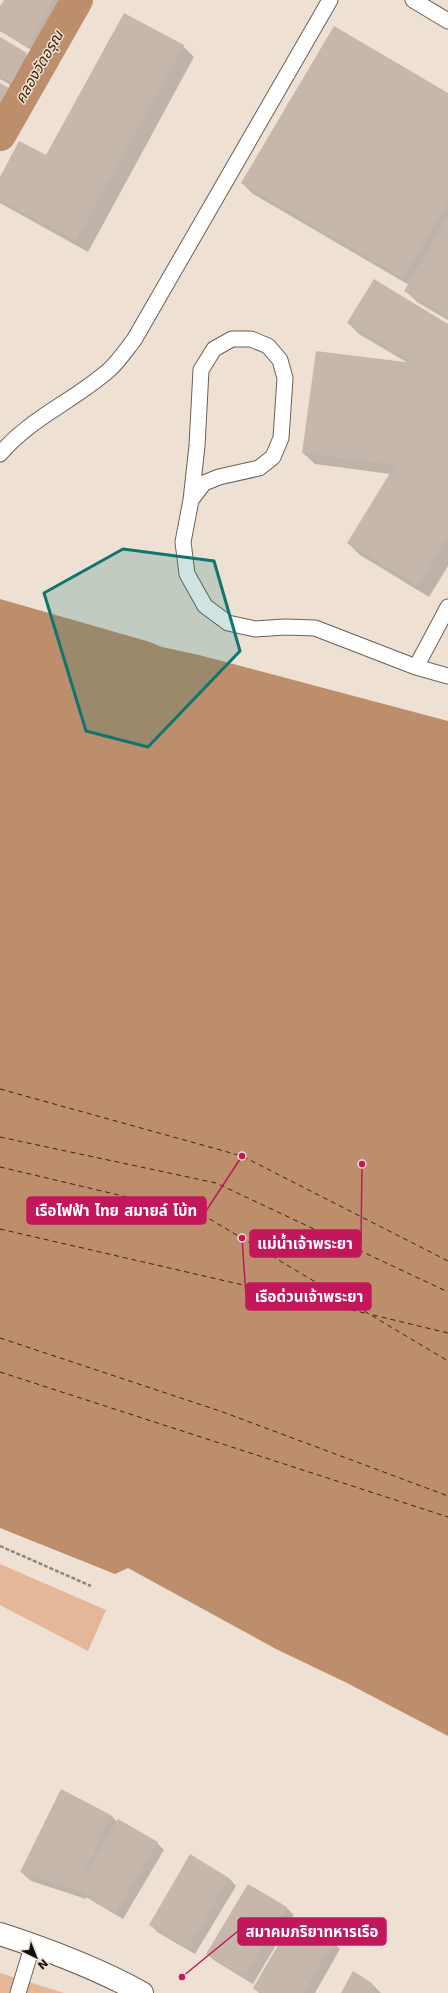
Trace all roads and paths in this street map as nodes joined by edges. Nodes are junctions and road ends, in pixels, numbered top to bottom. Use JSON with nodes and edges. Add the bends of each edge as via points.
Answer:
{"nodes":[{"id":1,"x":330,"y":0,"type":"edge"},
{"id":2,"x":413,"y":0,"type":"edge"},
{"id":3,"x":448,"y":21,"type":"edge"},
{"id":4,"x":0,"y":454,"type":"edge"},
{"id":5,"x":191,"y":500,"type":"junction"},
{"id":6,"x":448,"y":607,"type":"edge"},
{"id":7,"x":416,"y":667,"type":"junction"},
{"id":8,"x":448,"y":676,"type":"edge"},
{"id":9,"x":0,"y":1546,"type":"edge"},
{"id":10,"x":90,"y":1586,"type":"dead end"},
{"id":11,"x":0,"y":1934,"type":"edge"},
{"id":12,"x":33,"y":1944,"type":"junction"},
{"id":13,"x":18,"y":1993,"type":"edge"},
{"id":14,"x":142,"y":1993,"type":"edge"}],
"edges":[{"from":1,"to":4,"type":"lane","via":[[134,340],[109,370],[28,426]]},
{"from":2,"to":3,"type":"lane"},
{"from":5,"to":5,"type":"lane","via":[[201,370],[214,349],[232,339],[251,340],[268,346],[280,360],[285,378],[281,438],[273,457],[259,468],[219,477],[204,484]]},
{"from":5,"to":7,"type":"lane","via":[[182,542],[187,574],[205,606],[228,623],[255,629],[315,628]]},
{"from":6,"to":7,"type":"lane"},
{"from":7,"to":8,"type":"lane"},
{"from":9,"to":10,"type":"path"},
{"from":11,"to":12,"type":"street"},
{"from":12,"to":13,"type":"lane"},
{"from":12,"to":14,"type":"street","via":[[83,1964]]}]}
